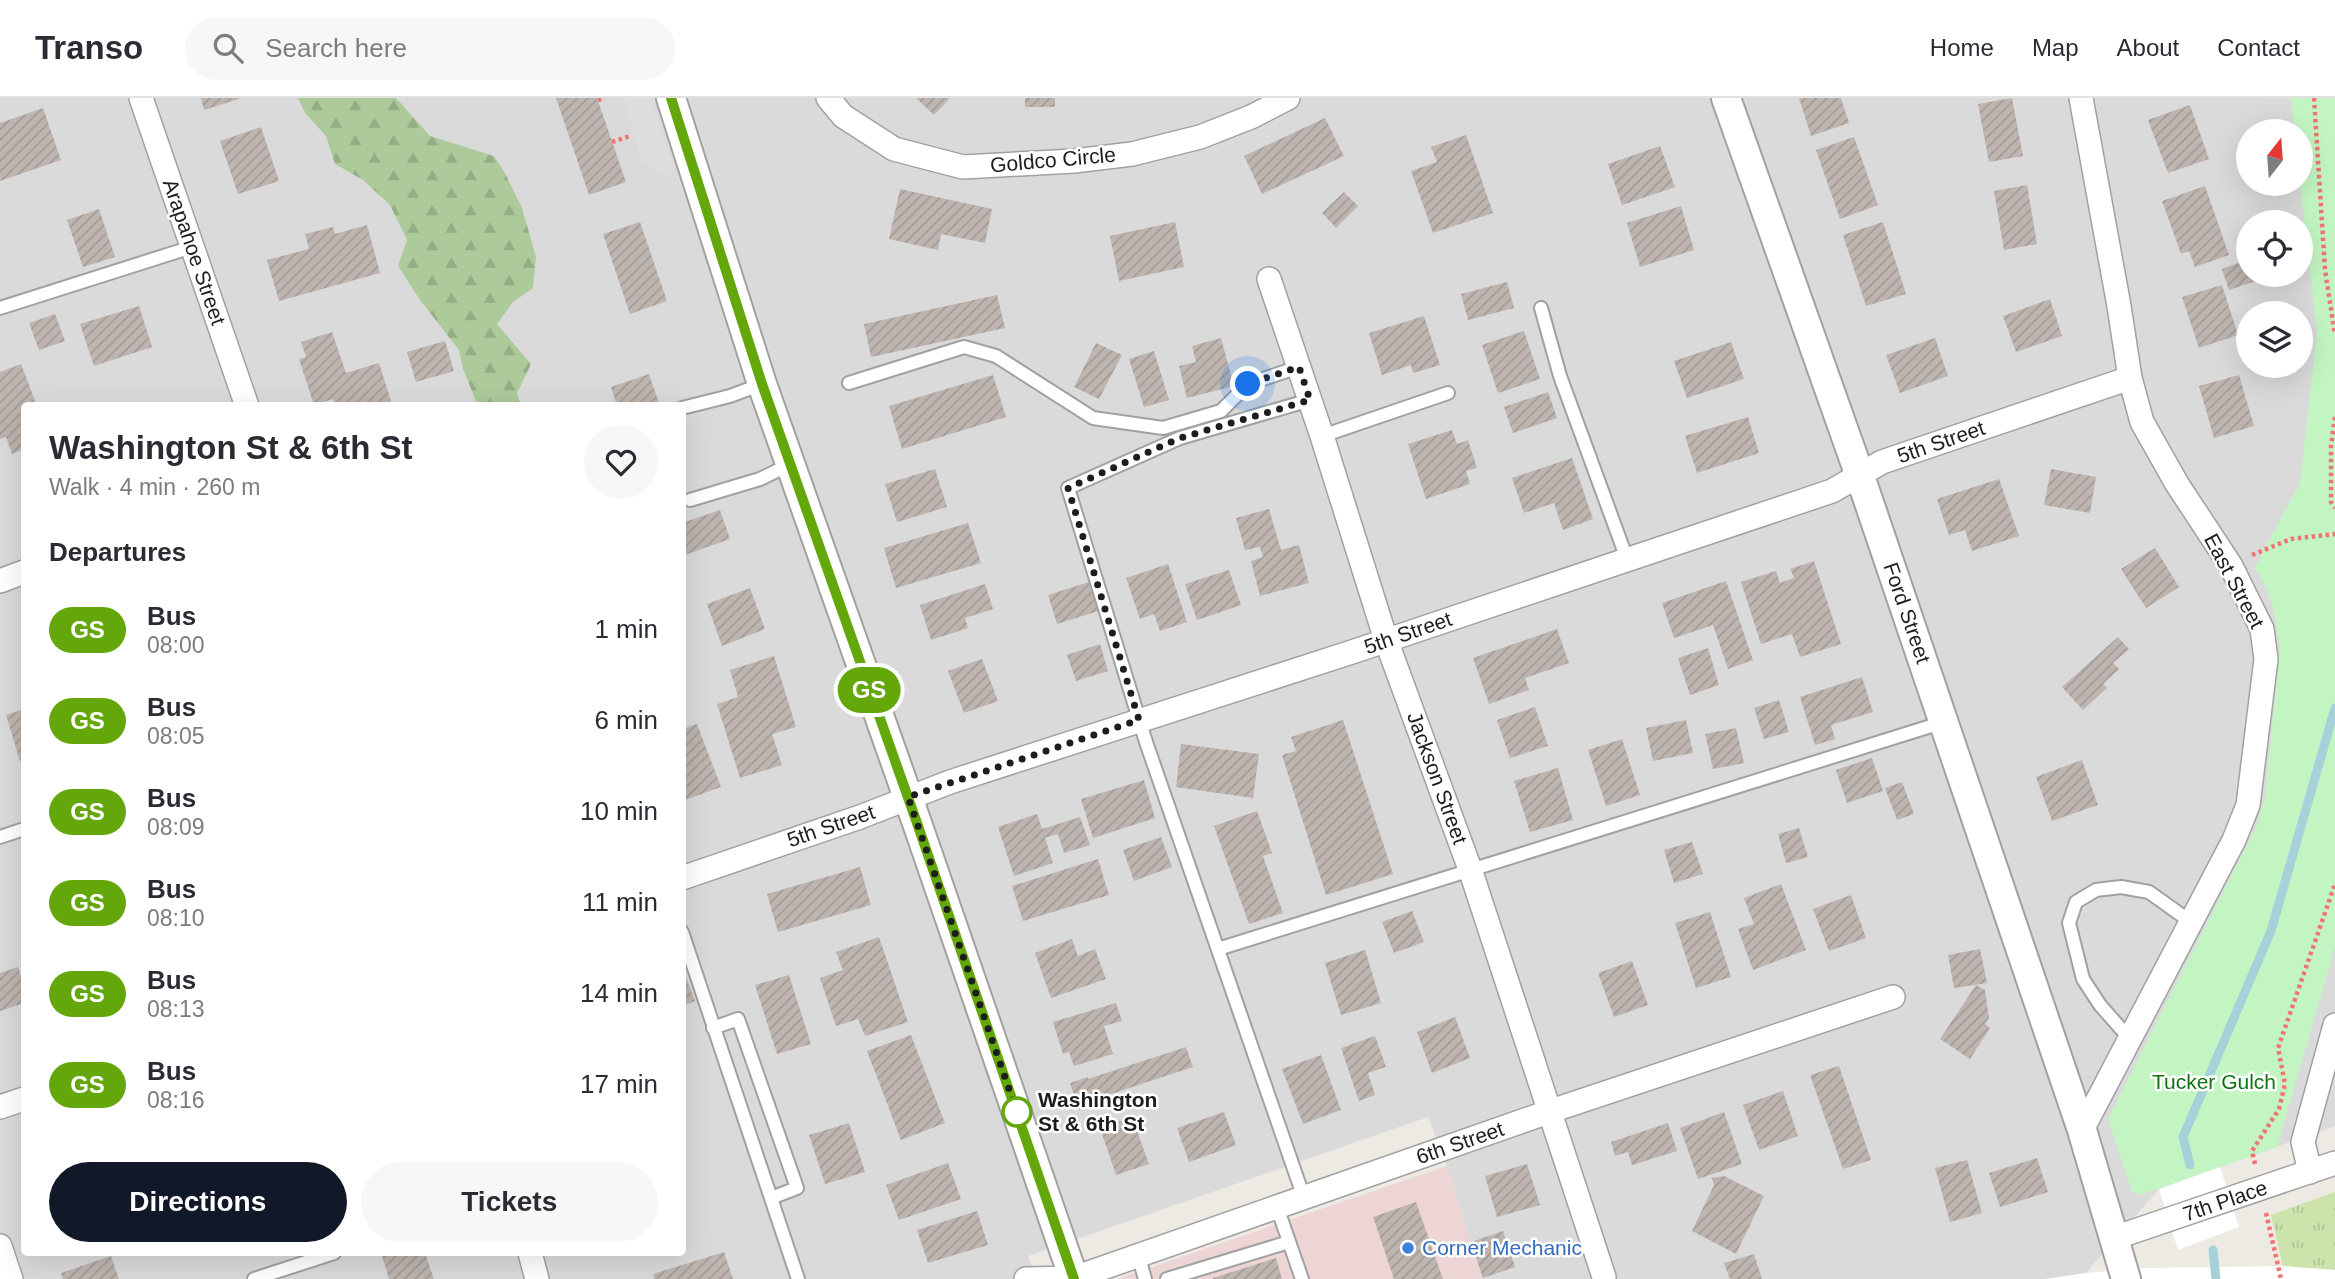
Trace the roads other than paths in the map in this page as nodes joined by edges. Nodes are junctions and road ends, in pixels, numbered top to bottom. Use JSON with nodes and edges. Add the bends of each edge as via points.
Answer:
{"nodes":[{"id":1,"x":141,"y":98,"type":"edge"},
{"id":2,"x":671,"y":98,"type":"edge"},
{"id":3,"x":828,"y":98,"type":"edge"},
{"id":4,"x":1288,"y":98,"type":"edge"},
{"id":5,"x":1726,"y":98,"type":"edge"},
{"id":6,"x":2081,"y":98,"type":"edge"},
{"id":7,"x":192,"y":247,"type":"junction"},
{"id":8,"x":1269,"y":279,"type":"dead end"},
{"id":9,"x":0,"y":308,"type":"edge"},
{"id":10,"x":1541,"y":308,"type":"dead end"},
{"id":11,"x":1299,"y":367,"type":"junction"},
{"id":12,"x":2130,"y":378,"type":"junction"},
{"id":13,"x":849,"y":383,"type":"dead end"},
{"id":14,"x":762,"y":384,"type":"junction"},
{"id":15,"x":1448,"y":393,"type":"dead end"},
{"id":16,"x":1310,"y":400,"type":"junction"},
{"id":17,"x":246,"y":402,"type":"edge"},
{"id":18,"x":686,"y":407,"type":"edge"},
{"id":19,"x":1322,"y":436,"type":"junction"},
{"id":20,"x":792,"y":464,"type":"junction"},
{"id":21,"x":1860,"y":476,"type":"junction"},
{"id":22,"x":690,"y":500,"type":"dead end"},
{"id":23,"x":1627,"y":559,"type":"junction"},
{"id":24,"x":21,"y":573,"type":"edge"},
{"id":25,"x":0,"y":581,"type":"edge"},
{"id":26,"x":1385,"y":640,"type":"junction"},
{"id":27,"x":1139,"y":720,"type":"junction"},
{"id":28,"x":1944,"y":722,"type":"junction"},
{"id":29,"x":908,"y":797,"type":"junction"},
{"id":30,"x":21,"y":830,"type":"edge"},
{"id":31,"x":0,"y":837,"type":"edge"},
{"id":32,"x":1470,"y":869,"type":"junction"},
{"id":33,"x":686,"y":877,"type":"edge"},
{"id":34,"x":2191,"y":922,"type":"junction"},
{"id":35,"x":686,"y":944,"type":"edge"},
{"id":36,"x":1218,"y":949,"type":"junction"},
{"id":37,"x":1893,"y":996,"type":"dead end"},
{"id":38,"x":2335,"y":1026,"type":"edge"},
{"id":39,"x":713,"y":1028,"type":"junction"},
{"id":40,"x":2130,"y":1039,"type":"junction"},
{"id":41,"x":21,"y":1099,"type":"edge"},
{"id":42,"x":0,"y":1107,"type":"edge"},
{"id":43,"x":1551,"y":1111,"type":"junction"},
{"id":44,"x":2082,"y":1130,"type":"junction"},
{"id":45,"x":2335,"y":1163,"type":"edge"},
{"id":46,"x":2310,"y":1172,"type":"junction"},
{"id":47,"x":771,"y":1198,"type":"junction"},
{"id":48,"x":1304,"y":1198,"type":"junction"},
{"id":49,"x":1277,"y":1207,"type":"junction"},
{"id":50,"x":2114,"y":1238,"type":"junction"},
{"id":51,"x":1289,"y":1242,"type":"junction"},
{"id":52,"x":0,"y":1246,"type":"edge"},
{"id":53,"x":1138,"y":1255,"type":"junction"},
{"id":54,"x":325,"y":1256,"type":"edge"},
{"id":55,"x":531,"y":1256,"type":"edge"},
{"id":56,"x":1074,"y":1278,"type":"edge"},
{"id":57,"x":1604,"y":1278,"type":"edge"},
{"id":58,"x":11,"y":1279,"type":"edge"},
{"id":59,"x":254,"y":1279,"type":"edge"},
{"id":60,"x":537,"y":1279,"type":"edge"},
{"id":61,"x":799,"y":1279,"type":"edge"},
{"id":62,"x":1026,"y":1279,"type":"edge"},
{"id":63,"x":1144,"y":1279,"type":"edge"},
{"id":64,"x":1167,"y":1279,"type":"edge"},
{"id":65,"x":1302,"y":1279,"type":"edge"},
{"id":66,"x":2126,"y":1279,"type":"edge"}],
"edges":[{"from":1,"to":7,"type":"street","name":"Arapahoe Street"},
{"from":2,"to":14,"type":"street"},
{"from":3,"to":4,"type":"street","name":"Goldco Circle","via":[[844,116],[894,149],[962,167],[1132,153],[1200,137]]},
{"from":5,"to":21,"type":"street","name":"Ford Street"},
{"from":6,"to":12,"type":"street","name":"East Street"},
{"from":7,"to":9,"type":"lane"},
{"from":7,"to":17,"type":"street","name":"Arapahoe Street"},
{"from":8,"to":11,"type":"street","name":"Jackson Street"},
{"from":10,"to":23,"type":"lane","via":[[1560,376]]},
{"from":11,"to":13,"type":"lane","via":[[1248,384],[1221,411],[1163,428],[1093,418],[996,356],[964,346]]},
{"from":11,"to":16,"type":"street","name":"Jackson Street"},
{"from":12,"to":21,"type":"street","name":"5th Street","via":[[1882,462]]},
{"from":12,"to":34,"type":"street","name":"East Street","via":[[2142,422],[2231,566],[2262,629],[2266,659],[2248,805]]},
{"from":14,"to":18,"type":"lane"},
{"from":14,"to":20,"type":"street"},
{"from":15,"to":19,"type":"lane"},
{"from":16,"to":19,"type":"street","name":"Jackson Street"},
{"from":16,"to":27,"type":"lane","via":[[1180,438],[1068,488]]},
{"from":19,"to":26,"type":"street","name":"Jackson Street"},
{"from":20,"to":22,"type":"lane","via":[[760,480]]},
{"from":20,"to":29,"type":"street"},
{"from":21,"to":23,"type":"street","name":"5th Street","via":[[1832,491]]},
{"from":21,"to":28,"type":"street","name":"Ford Street"},
{"from":23,"to":26,"type":"street","name":"5th Street"},
{"from":24,"to":25,"type":"street"},
{"from":26,"to":27,"type":"street","name":"5th Street"},
{"from":26,"to":32,"type":"street","name":"Jackson Street"},
{"from":27,"to":29,"type":"street","name":"5th Street"},
{"from":27,"to":36,"type":"lane"},
{"from":28,"to":32,"type":"lane"},
{"from":28,"to":44,"type":"street","name":"Ford Street"},
{"from":29,"to":33,"type":"street","name":"5th Street"},
{"from":29,"to":56,"type":"street"},
{"from":30,"to":31,"type":"lane"},
{"from":32,"to":36,"type":"lane"},
{"from":32,"to":43,"type":"street","name":"Jackson Street"},
{"from":34,"to":40,"type":"street","name":"East Street"},
{"from":34,"to":40,"type":"lane","via":[[2149,892],[2121,887],[2096,890],[2076,902],[2069,923],[2082,979]]},
{"from":35,"to":39,"type":"lane"},
{"from":36,"to":48,"type":"lane"},
{"from":37,"to":43,"type":"street","name":"6th Street"},
{"from":38,"to":46,"type":"street","via":[[2303,1142]]},
{"from":39,"to":47,"type":"lane"},
{"from":39,"to":47,"type":"lane","via":[[738,1019],[797,1188]]},
{"from":40,"to":44,"type":"street","name":"East Street"},
{"from":41,"to":42,"type":"street"},
{"from":43,"to":48,"type":"street","name":"6th Street"},
{"from":43,"to":57,"type":"street","name":"Jackson Street"},
{"from":44,"to":50,"type":"street","name":"Ford Street"},
{"from":45,"to":46,"type":"street","name":"7th Place"},
{"from":46,"to":50,"type":"street","name":"7th Place"},
{"from":47,"to":61,"type":"lane"},
{"from":48,"to":49,"type":"street","name":"6th Street"},
{"from":49,"to":51,"type":"lane"},
{"from":49,"to":53,"type":"street","name":"6th Street"},
{"from":50,"to":66,"type":"street","name":"Ford Street"},
{"from":51,"to":64,"type":"lane"},
{"from":51,"to":65,"type":"lane"},
{"from":52,"to":58,"type":"street"},
{"from":53,"to":56,"type":"street","name":"6th Street"},
{"from":53,"to":63,"type":"lane"},
{"from":54,"to":59,"type":"lane"},
{"from":55,"to":60,"type":"street"},
{"from":56,"to":62,"type":"street","name":"6th Street"}]}
